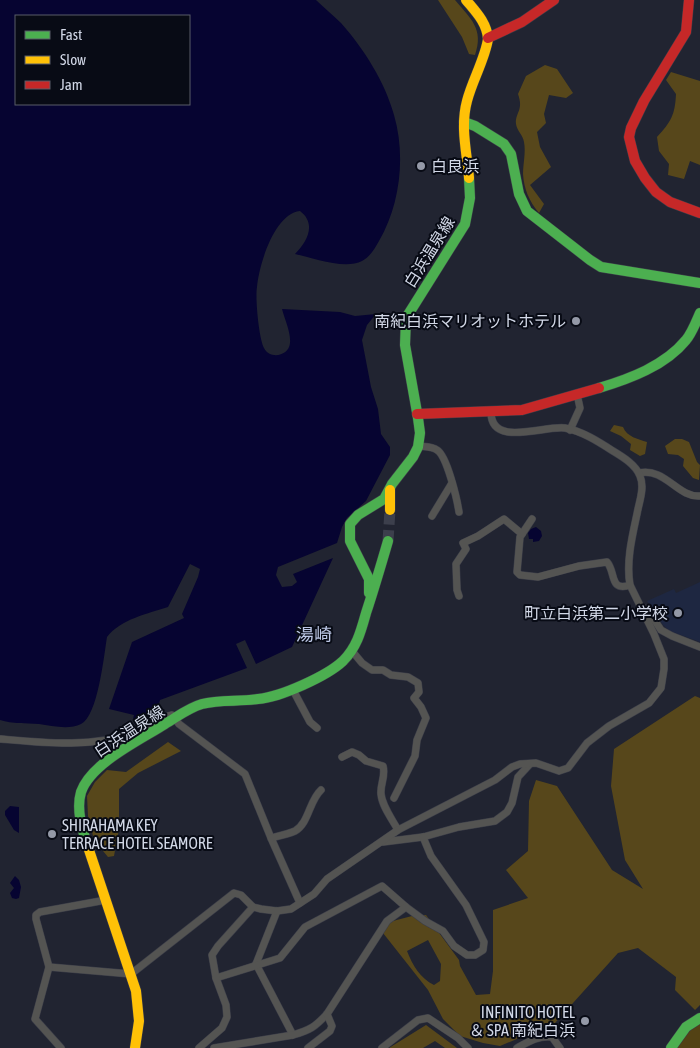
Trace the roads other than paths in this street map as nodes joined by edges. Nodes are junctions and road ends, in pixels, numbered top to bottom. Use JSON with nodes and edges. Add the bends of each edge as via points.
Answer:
{"nodes":[{"id":1,"x":466,"y":0,"type":"edge"},
{"id":2,"x":554,"y":0,"type":"edge"},
{"id":3,"x":689,"y":0,"type":"edge"},
{"id":4,"x":488,"y":38,"type":"junction"},
{"id":5,"x":464,"y":122,"type":"junction"},
{"id":6,"x":700,"y":213,"type":"edge"},
{"id":7,"x":700,"y":283,"type":"edge"},
{"id":8,"x":700,"y":312,"type":"edge"},
{"id":9,"x":577,"y":394,"type":"junction"},
{"id":10,"x":491,"y":412,"type":"junction"},
{"id":11,"x":417,"y":414,"type":"junction"},
{"id":12,"x":570,"y":430,"type":"junction"},
{"id":13,"x":418,"y":446,"type":"junction"},
{"id":14,"x":639,"y":474,"type":"junction"},
{"id":15,"x":452,"y":483,"type":"junction"},
{"id":16,"x":390,"y":488,"type":"junction"},
{"id":17,"x":700,"y":496,"type":"edge"},
{"id":18,"x":390,"y":510,"type":"tunnel mouth"},
{"id":19,"x":459,"y":512,"type":"dead end"},
{"id":20,"x":432,"y":516,"type":"dead end"},
{"id":21,"x":532,"y":519,"type":"dead end"},
{"id":22,"x":522,"y":534,"type":"junction"},
{"id":23,"x":388,"y":541,"type":"tunnel mouth"},
{"id":24,"x":630,"y":585,"type":"junction"},
{"id":25,"x":459,"y":596,"type":"dead end"},
{"id":26,"x":640,"y":607,"type":"junction"},
{"id":27,"x":366,"y":614,"type":"junction"},
{"id":28,"x":700,"y":647,"type":"edge"},
{"id":29,"x":352,"y":651,"type":"junction"},
{"id":30,"x":293,"y":690,"type":"junction"},
{"id":31,"x":176,"y":718,"type":"junction"},
{"id":32,"x":317,"y":728,"type":"dead end"},
{"id":33,"x":1,"y":739,"type":"edge"},
{"id":34,"x":342,"y":757,"type":"dead end"},
{"id":35,"x":530,"y":764,"type":"junction"},
{"id":36,"x":321,"y":790,"type":"dead end"},
{"id":37,"x":394,"y":798,"type":"dead end"},
{"id":38,"x":398,"y":830,"type":"junction"},
{"id":39,"x":423,"y":837,"type":"junction"},
{"id":40,"x":271,"y":838,"type":"junction"},
{"id":41,"x":381,"y":842,"type":"junction"},
{"id":42,"x":106,"y":900,"type":"junction"},
{"id":43,"x":300,"y":903,"type":"junction"},
{"id":44,"x":254,"y":907,"type":"junction"},
{"id":45,"x":406,"y":907,"type":"junction"},
{"id":46,"x":277,"y":911,"type":"junction"},
{"id":47,"x":256,"y":964,"type":"junction"},
{"id":48,"x":50,"y":967,"type":"junction"},
{"id":49,"x":131,"y":974,"type":"junction"},
{"id":50,"x":216,"y":978,"type":"junction"},
{"id":51,"x":327,"y":1014,"type":"junction"},
{"id":52,"x":700,"y":1018,"type":"edge"},
{"id":53,"x":293,"y":1035,"type":"junction"},
{"id":54,"x":61,"y":1048,"type":"edge"},
{"id":55,"x":135,"y":1048,"type":"edge"},
{"id":56,"x":199,"y":1048,"type":"edge"},
{"id":57,"x":214,"y":1048,"type":"edge"},
{"id":58,"x":308,"y":1048,"type":"edge"},
{"id":59,"x":382,"y":1048,"type":"edge"},
{"id":60,"x":468,"y":1048,"type":"edge"},
{"id":61,"x":517,"y":1048,"type":"edge"},
{"id":62,"x":560,"y":1048,"type":"edge"},
{"id":63,"x":671,"y":1048,"type":"edge"}],
"edges":[{"from":1,"to":4,"type":"main road","via":[[484,25]]},
{"from":2,"to":4,"type":"main road","via":[[504,32]]},
{"from":3,"to":6,"type":"main road","via":[[686,32],[634,119],[629,137],[643,176],[653,189],[662,198]]},
{"from":4,"to":5,"type":"main road","name":"白浜温泉線","via":[[469,93]]},
{"from":5,"to":7,"type":"main road","via":[[504,144],[511,154],[519,194],[527,211],[590,260],[601,266]]},
{"from":5,"to":11,"type":"main road","name":"白浜温泉線","via":[[469,214],[406,318],[405,349]]},
{"from":8,"to":9,"type":"main road","via":[[686,340],[660,362],[612,384]]},
{"from":9,"to":10,"type":"main road","via":[[529,409]]},
{"from":9,"to":12,"type":"street","via":[[580,408]]},
{"from":10,"to":11,"type":"main road"},
{"from":10,"to":12,"type":"street","via":[[496,427],[507,432],[549,428]]},
{"from":11,"to":13,"type":"main road","name":"白浜温泉線"},
{"from":12,"to":14,"type":"street","via":[[597,441],[631,464]]},
{"from":13,"to":15,"type":"street","via":[[439,450]]},
{"from":13,"to":16,"type":"main road","name":"白浜温泉線","via":[[412,461]]},
{"from":14,"to":17,"type":"street","via":[[663,477],[689,495]]},
{"from":14,"to":24,"type":"street","via":[[641,494],[629,561]]},
{"from":15,"to":19,"type":"street"},
{"from":15,"to":20,"type":"street"},
{"from":16,"to":18,"type":"main road"},
{"from":16,"to":27,"type":"main road","name":"白浜温泉線","via":[[383,500],[353,519],[349,530],[350,541],[370,579]]},
{"from":21,"to":22,"type":"street"},
{"from":22,"to":24,"type":"street","via":[[517,572],[520,576],[538,577],[607,562],[618,586]]},
{"from":22,"to":25,"type":"street","via":[[504,519],[463,543],[466,550],[456,564]]},
{"from":23,"to":27,"type":"main road","name":"白浜温泉線","via":[[372,603]]},
{"from":24,"to":26,"type":"street"},
{"from":26,"to":28,"type":"street","via":[[648,609],[661,630]]},
{"from":26,"to":35,"type":"street","via":[[664,659],[661,688],[656,696],[640,710],[609,726],[587,743],[568,768],[559,771]]},
{"from":27,"to":29,"type":"main road","name":"白浜温泉線","via":[[362,632]]},
{"from":29,"to":30,"type":"main road","name":"白浜温泉線","via":[[340,663]]},
{"from":29,"to":37,"type":"street","via":[[372,670],[408,677],[418,683],[419,692],[414,698],[426,718],[417,740],[415,756]]},
{"from":30,"to":31,"type":"main road","name":"白浜温泉線","via":[[258,699],[207,702],[185,710]]},
{"from":30,"to":32,"type":"street","via":[[310,722]]},
{"from":31,"to":33,"type":"street","via":[[167,716],[137,733],[103,742],[52,744]]},
{"from":31,"to":40,"type":"street","via":[[179,724],[245,774]]},
{"from":31,"to":42,"type":"main road","name":"白浜温泉線","via":[[102,765],[81,792],[82,828]]},
{"from":34,"to":38,"type":"street","via":[[352,752],[383,766],[381,796]]},
{"from":35,"to":38,"type":"street","via":[[512,767],[495,780]]},
{"from":35,"to":39,"type":"street","via":[[518,777],[507,812],[495,821]]},
{"from":36,"to":40,"type":"street","via":[[296,830]]},
{"from":38,"to":41,"type":"street"},
{"from":39,"to":41,"type":"street"},
{"from":39,"to":45,"type":"street","via":[[431,856],[466,905],[484,942],[483,950],[467,955],[454,946],[443,931]]},
{"from":40,"to":43,"type":"street"},
{"from":41,"to":43,"type":"street","via":[[327,879],[314,894]]},
{"from":42,"to":48,"type":"street","via":[[36,915]]},
{"from":42,"to":49,"type":"main road","name":"白浜温泉線"},
{"from":43,"to":46,"type":"street","via":[[291,909]]},
{"from":44,"to":46,"type":"street"},
{"from":44,"to":49,"type":"street","via":[[234,893]]},
{"from":44,"to":50,"type":"street","via":[[212,955]]},
{"from":45,"to":47,"type":"street","via":[[382,886],[305,927],[280,958]]},
{"from":45,"to":51,"type":"street","via":[[387,921]]},
{"from":46,"to":47,"type":"street"},
{"from":47,"to":50,"type":"street"},
{"from":47,"to":53,"type":"street"},
{"from":48,"to":49,"type":"street"},
{"from":48,"to":54,"type":"street","via":[[35,1018]]},
{"from":49,"to":55,"type":"main road","name":"白浜温泉線","via":[[139,1021]]},
{"from":50,"to":56,"type":"street","via":[[226,1005],[226,1017],[222,1028]]},
{"from":51,"to":53,"type":"street","via":[[316,1026]]},
{"from":51,"to":58,"type":"street","via":[[332,1026],[330,1032]]},
{"from":52,"to":63,"type":"main road","via":[[686,1027]]},
{"from":53,"to":57,"type":"street"},
{"from":59,"to":60,"type":"street","via":[[418,1020],[428,1018]]},
{"from":61,"to":62,"type":"street","via":[[547,1036],[552,1037]]}]}
